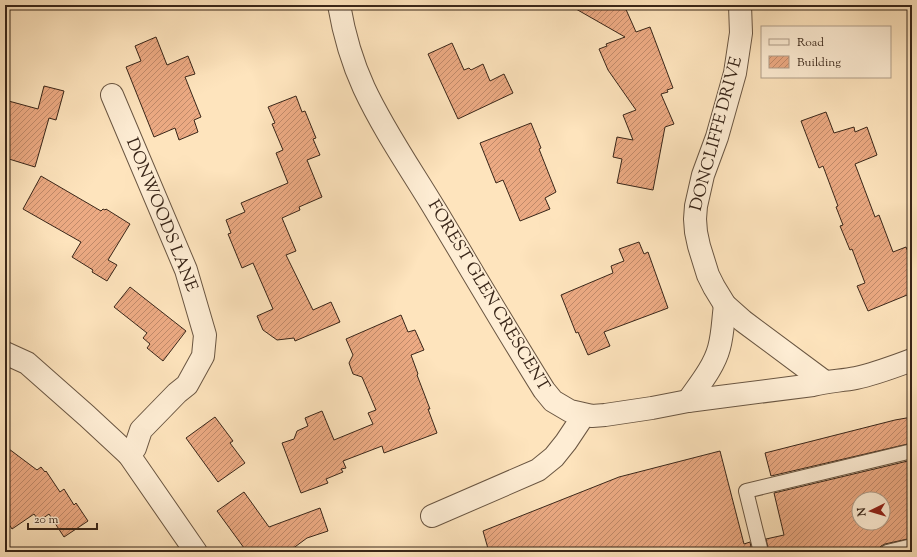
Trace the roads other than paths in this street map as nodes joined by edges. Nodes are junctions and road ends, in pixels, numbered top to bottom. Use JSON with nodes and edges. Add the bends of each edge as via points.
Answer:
{"nodes":[{"id":1,"x":339,"y":5,"type":"edge"},
{"id":2,"x":740,"y":5,"type":"edge"},
{"id":3,"x":112,"y":94,"type":"dead end"},
{"id":4,"x":725,"y":305,"type":"junction"},
{"id":5,"x":5,"y":353,"type":"edge"},
{"id":6,"x":912,"y":360,"type":"edge"},
{"id":7,"x":825,"y":382,"type":"junction"},
{"id":8,"x":688,"y":401,"type":"junction"},
{"id":9,"x":584,"y":414,"type":"junction"},
{"id":10,"x":912,"y":451,"type":"edge"},
{"id":11,"x":129,"y":455,"type":"junction"},
{"id":12,"x":432,"y":516,"type":"dead end"},
{"id":13,"x":910,"y":548,"type":"edge"},
{"id":14,"x":196,"y":552,"type":"edge"},
{"id":15,"x":761,"y":552,"type":"edge"},
{"id":16,"x":887,"y":552,"type":"edge"}],
"edges":[{"from":1,"to":9,"type":"street","name":"FOREST GLEN CRESCENT","via":[[354,64],[372,105],[396,147],[544,390],[562,407]]},
{"from":2,"to":4,"type":"street","name":"DONCLIFFE DRIVE","via":[[741,33],[735,72],[698,192],[695,219],[699,246],[708,275]]},
{"from":3,"to":11,"type":"street","name":"DONWOODS LANE","via":[[186,270],[205,335],[203,356],[187,385],[141,430],[136,448]]},
{"from":4,"to":7,"type":"street","name":"DONCLIFFE DRIVE"},
{"from":4,"to":8,"type":"street","via":[[715,359]]},
{"from":5,"to":11,"type":"street","via":[[27,363]]},
{"from":6,"to":7,"type":"street","via":[[881,372]]},
{"from":7,"to":8,"type":"street","name":"FOREST GLEN CRESCENT"},
{"from":8,"to":9,"type":"street","name":"FOREST GLEN CRESCENT","via":[[605,415]]},
{"from":9,"to":12,"type":"street","via":[[554,457],[538,470]]},
{"from":10,"to":15,"type":"lane","via":[[746,491]]},
{"from":11,"to":14,"type":"street"},
{"from":13,"to":16,"type":"lane"}]}
